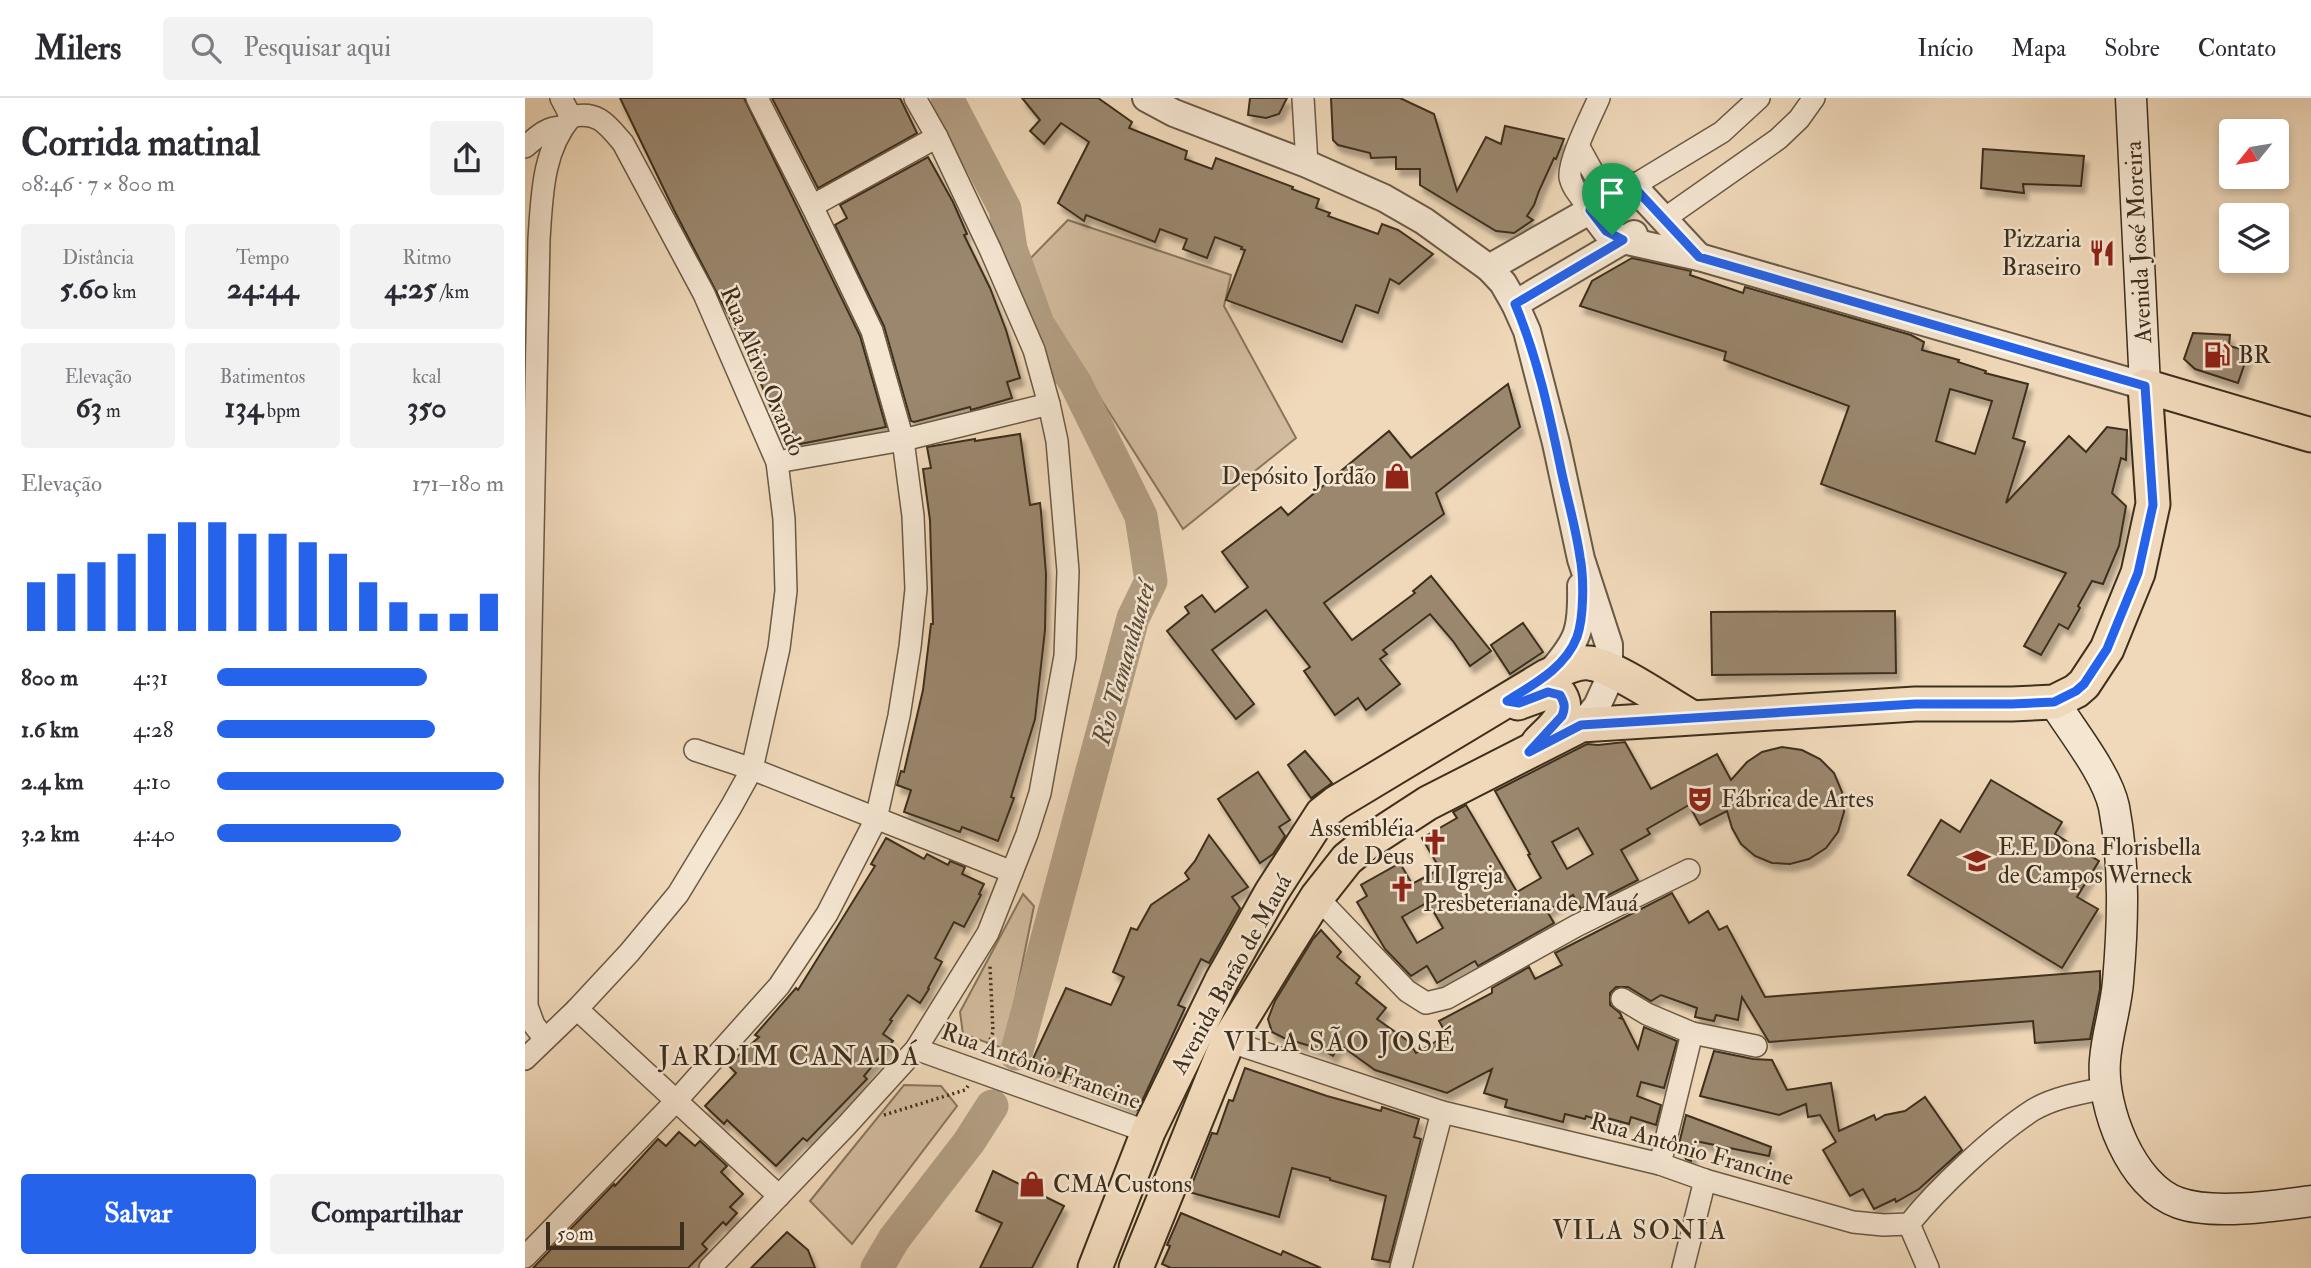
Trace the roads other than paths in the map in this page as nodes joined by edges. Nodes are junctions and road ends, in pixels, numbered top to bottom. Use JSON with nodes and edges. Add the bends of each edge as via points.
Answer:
{"nodes":[{"id":1,"x":561,"y":98,"type":"edge"},
{"id":2,"x":757,"y":98,"type":"edge"},
{"id":3,"x":915,"y":98,"type":"edge"},
{"id":4,"x":1146,"y":98,"type":"edge"},
{"id":5,"x":1303,"y":98,"type":"edge"},
{"id":6,"x":1599,"y":98,"type":"edge"},
{"id":7,"x":1759,"y":98,"type":"edge"},
{"id":8,"x":1814,"y":98,"type":"edge"},
{"id":9,"x":2131,"y":98,"type":"edge"},
{"id":10,"x":566,"y":122,"type":"junction"},
{"id":11,"x":937,"y":137,"type":"junction"},
{"id":12,"x":525,"y":147,"type":"edge"},
{"id":13,"x":1307,"y":164,"type":"junction"},
{"id":14,"x":1612,"y":198,"type":"junction"},
{"id":15,"x":812,"y":206,"type":"junction"},
{"id":16,"x":1664,"y":219,"type":"junction"},
{"id":17,"x":1623,"y":240,"type":"junction"},
{"id":18,"x":1699,"y":257,"type":"junction"},
{"id":19,"x":1489,"y":268,"type":"junction"},
{"id":20,"x":1515,"y":304,"type":"junction"},
{"id":21,"x":531,"y":340,"type":"edge"},
{"id":22,"x":2145,"y":386,"type":"junction"},
{"id":23,"x":1049,"y":404,"type":"junction"},
{"id":24,"x":2311,"y":435,"type":"edge"},
{"id":25,"x":903,"y":440,"type":"junction"},
{"id":26,"x":777,"y":462,"type":"junction"},
{"id":27,"x":1581,"y":559,"type":"junction"},
{"id":28,"x":1609,"y":670,"type":"junction"},
{"id":29,"x":1547,"y":676,"type":"junction"},
{"id":30,"x":528,"y":694,"type":"edge"},
{"id":31,"x":1507,"y":701,"type":"junction"},
{"id":32,"x":2054,"y":702,"type":"junction"},
{"id":33,"x":1691,"y":717,"type":"junction"},
{"id":34,"x":1581,"y":725,"type":"junction"},
{"id":35,"x":695,"y":750,"type":"dead end"},
{"id":36,"x":1529,"y":752,"type":"junction"},
{"id":37,"x":752,"y":769,"type":"junction"},
{"id":38,"x":876,"y":819,"type":"junction"},
{"id":39,"x":1689,"y":870,"type":"dead end"},
{"id":40,"x":1012,"y":872,"type":"junction"},
{"id":41,"x":1317,"y":897,"type":"junction"},
{"id":42,"x":1622,"y":999,"type":"dead end"},
{"id":43,"x":577,"y":1009,"type":"junction"},
{"id":44,"x":1692,"y":1033,"type":"junction"},
{"id":45,"x":545,"y":1039,"type":"junction"},
{"id":46,"x":1228,"y":1041,"type":"junction"},
{"id":47,"x":1756,"y":1046,"type":"dead end"},
{"id":48,"x":916,"y":1049,"type":"junction"},
{"id":49,"x":525,"y":1059,"type":"edge"},
{"id":50,"x":2106,"y":1088,"type":"junction"},
{"id":51,"x":676,"y":1101,"type":"junction"},
{"id":52,"x":1442,"y":1112,"type":"junction"},
{"id":53,"x":1148,"y":1132,"type":"junction"},
{"id":54,"x":1660,"y":1164,"type":"junction"},
{"id":55,"x":1705,"y":1180,"type":"junction"},
{"id":56,"x":779,"y":1196,"type":"junction"},
{"id":57,"x":2311,"y":1201,"type":"edge"},
{"id":58,"x":1909,"y":1224,"type":"junction"},
{"id":59,"x":525,"y":1257,"type":"edge"},
{"id":60,"x":710,"y":1268,"type":"edge"},
{"id":61,"x":1095,"y":1268,"type":"edge"},
{"id":62,"x":1136,"y":1268,"type":"edge"},
{"id":63,"x":1401,"y":1268,"type":"edge"},
{"id":64,"x":1683,"y":1268,"type":"edge"},
{"id":65,"x":1928,"y":1268,"type":"edge"}],
"edges":[{"from":1,"to":10,"type":"street"},
{"from":2,"to":15,"type":"street"},
{"from":3,"to":11,"type":"street"},
{"from":4,"to":13,"type":"street","name":"Avenida Barão de Mauá"},
{"from":5,"to":13,"type":"street"},
{"from":6,"to":14,"type":"street","via":[[1570,176],[1575,187]]},
{"from":7,"to":14,"type":"street","via":[[1722,132]]},
{"from":8,"to":16,"type":"street","via":[[1778,139]]},
{"from":9,"to":22,"type":"main road","name":"Avenida José Moreira"},
{"from":10,"to":12,"type":"street"},
{"from":10,"to":21,"type":"street","via":[[553,144],[543,185]]},
{"from":10,"to":26,"type":"street","name":"Rua Altivo Ovando","via":[[585,114],[595,117],[623,144],[704,295]]},
{"from":11,"to":15,"type":"street"},
{"from":11,"to":23,"type":"street","via":[[1034,350]]},
{"from":13,"to":19,"type":"street","name":"Avenida Barão de Mauá","via":[[1412,214]]},
{"from":14,"to":16,"type":"street"},
{"from":14,"to":17,"type":"street","via":[[1606,231]]},
{"from":14,"to":19,"type":"street"},
{"from":15,"to":25,"type":"street","via":[[872,331]]},
{"from":16,"to":17,"type":"street"},
{"from":16,"to":18,"type":"street"},
{"from":17,"to":18,"type":"street"},
{"from":17,"to":20,"type":"street"},
{"from":18,"to":22,"type":"street"},
{"from":19,"to":20,"type":"street","name":"Avenida Barão de Mauá"},
{"from":20,"to":27,"type":"street","name":"Avenida Barão de Mauá","via":[[1527,331],[1556,443]]},
{"from":21,"to":30,"type":"street"},
{"from":22,"to":24,"type":"main road"},
{"from":22,"to":32,"type":"main road","via":[[2153,505],[2138,573],[2107,649],[2084,684]]},
{"from":23,"to":25,"type":"street"},
{"from":23,"to":40,"type":"street","via":[[1057,441],[1068,570],[1065,656],[1040,793]]},
{"from":25,"to":26,"type":"street"},
{"from":25,"to":38,"type":"street","via":[[916,589],[899,716]]},
{"from":26,"to":37,"type":"street","name":"Rua Altivo Ovando","via":[[786,591],[779,648]]},
{"from":27,"to":28,"type":"street","name":"Avenida Barão de Mauá","via":[[1609,645]]},
{"from":27,"to":29,"type":"street","name":"Avenida Barão de Mauá","via":[[1578,635]]},
{"from":28,"to":29,"type":"main road","via":[[1579,663]]},
{"from":28,"to":33,"type":"main road"},
{"from":28,"to":34,"type":"street","name":"Avenida Barão de Mauá","via":[[1597,706]]},
{"from":29,"to":31,"type":"main road","name":"Avenida Barão de Mauá"},
{"from":30,"to":45,"type":"street","via":[[527,1006]]},
{"from":31,"to":36,"type":"main road","via":[[1519,703],[1548,692],[1564,701],[1562,716]]},
{"from":31,"to":53,"type":"main road","name":"Avenida Barão de Mauá","via":[[1322,814],[1222,980]]},
{"from":32,"to":33,"type":"main road"},
{"from":32,"to":50,"type":"main road","via":[[2105,782],[2119,844],[2123,895]]},
{"from":33,"to":34,"type":"main road"},
{"from":34,"to":36,"type":"main road","name":"Avenida Barão de Mauá"},
{"from":35,"to":37,"type":"street"},
{"from":36,"to":41,"type":"main road","name":"Avenida Barão de Mauá","via":[[1428,803],[1368,842],[1347,859]]},
{"from":37,"to":38,"type":"street"},
{"from":37,"to":43,"type":"street","name":"Rua Altivo Ovando","via":[[678,894]]},
{"from":38,"to":40,"type":"street"},
{"from":38,"to":51,"type":"street","via":[[827,914],[779,986]]},
{"from":39,"to":41,"type":"street","via":[[1447,998],[1426,1003],[1407,991]]},
{"from":40,"to":48,"type":"street","via":[[988,933]]},
{"from":41,"to":46,"type":"main road","name":"Avenida Barão de Mauá"},
{"from":42,"to":44,"type":"street"},
{"from":43,"to":45,"type":"street","name":"Rua Altivo Ovando"},
{"from":43,"to":51,"type":"street"},
{"from":44,"to":47,"type":"street"},
{"from":44,"to":54,"type":"street"},
{"from":45,"to":49,"type":"street","name":"Rua Altivo Ovando"},
{"from":46,"to":52,"type":"street","name":"Rua Antônio Francine"},
{"from":46,"to":62,"type":"main road","name":"Avenida Barão de Mauá"},
{"from":48,"to":53,"type":"street","name":"Rua Antônio Francine"},
{"from":48,"to":56,"type":"street"},
{"from":50,"to":57,"type":"main road","via":[[2118,1133],[2132,1160],[2165,1197],[2197,1207],[2269,1207]]},
{"from":50,"to":58,"type":"street","via":[[2034,1110],[1966,1166]]},
{"from":51,"to":56,"type":"street"},
{"from":51,"to":59,"type":"street"},
{"from":52,"to":54,"type":"street","name":"Rua Antônio Francine"},
{"from":52,"to":63,"type":"street"},
{"from":53,"to":61,"type":"main road","name":"Avenida Barão de Mauá"},
{"from":54,"to":55,"type":"street","name":"Rua Antônio Francine"},
{"from":55,"to":58,"type":"street","name":"Rua Antônio Francine","via":[[1853,1222]]},
{"from":55,"to":64,"type":"street"},
{"from":56,"to":60,"type":"street"},
{"from":58,"to":65,"type":"street"}]}
